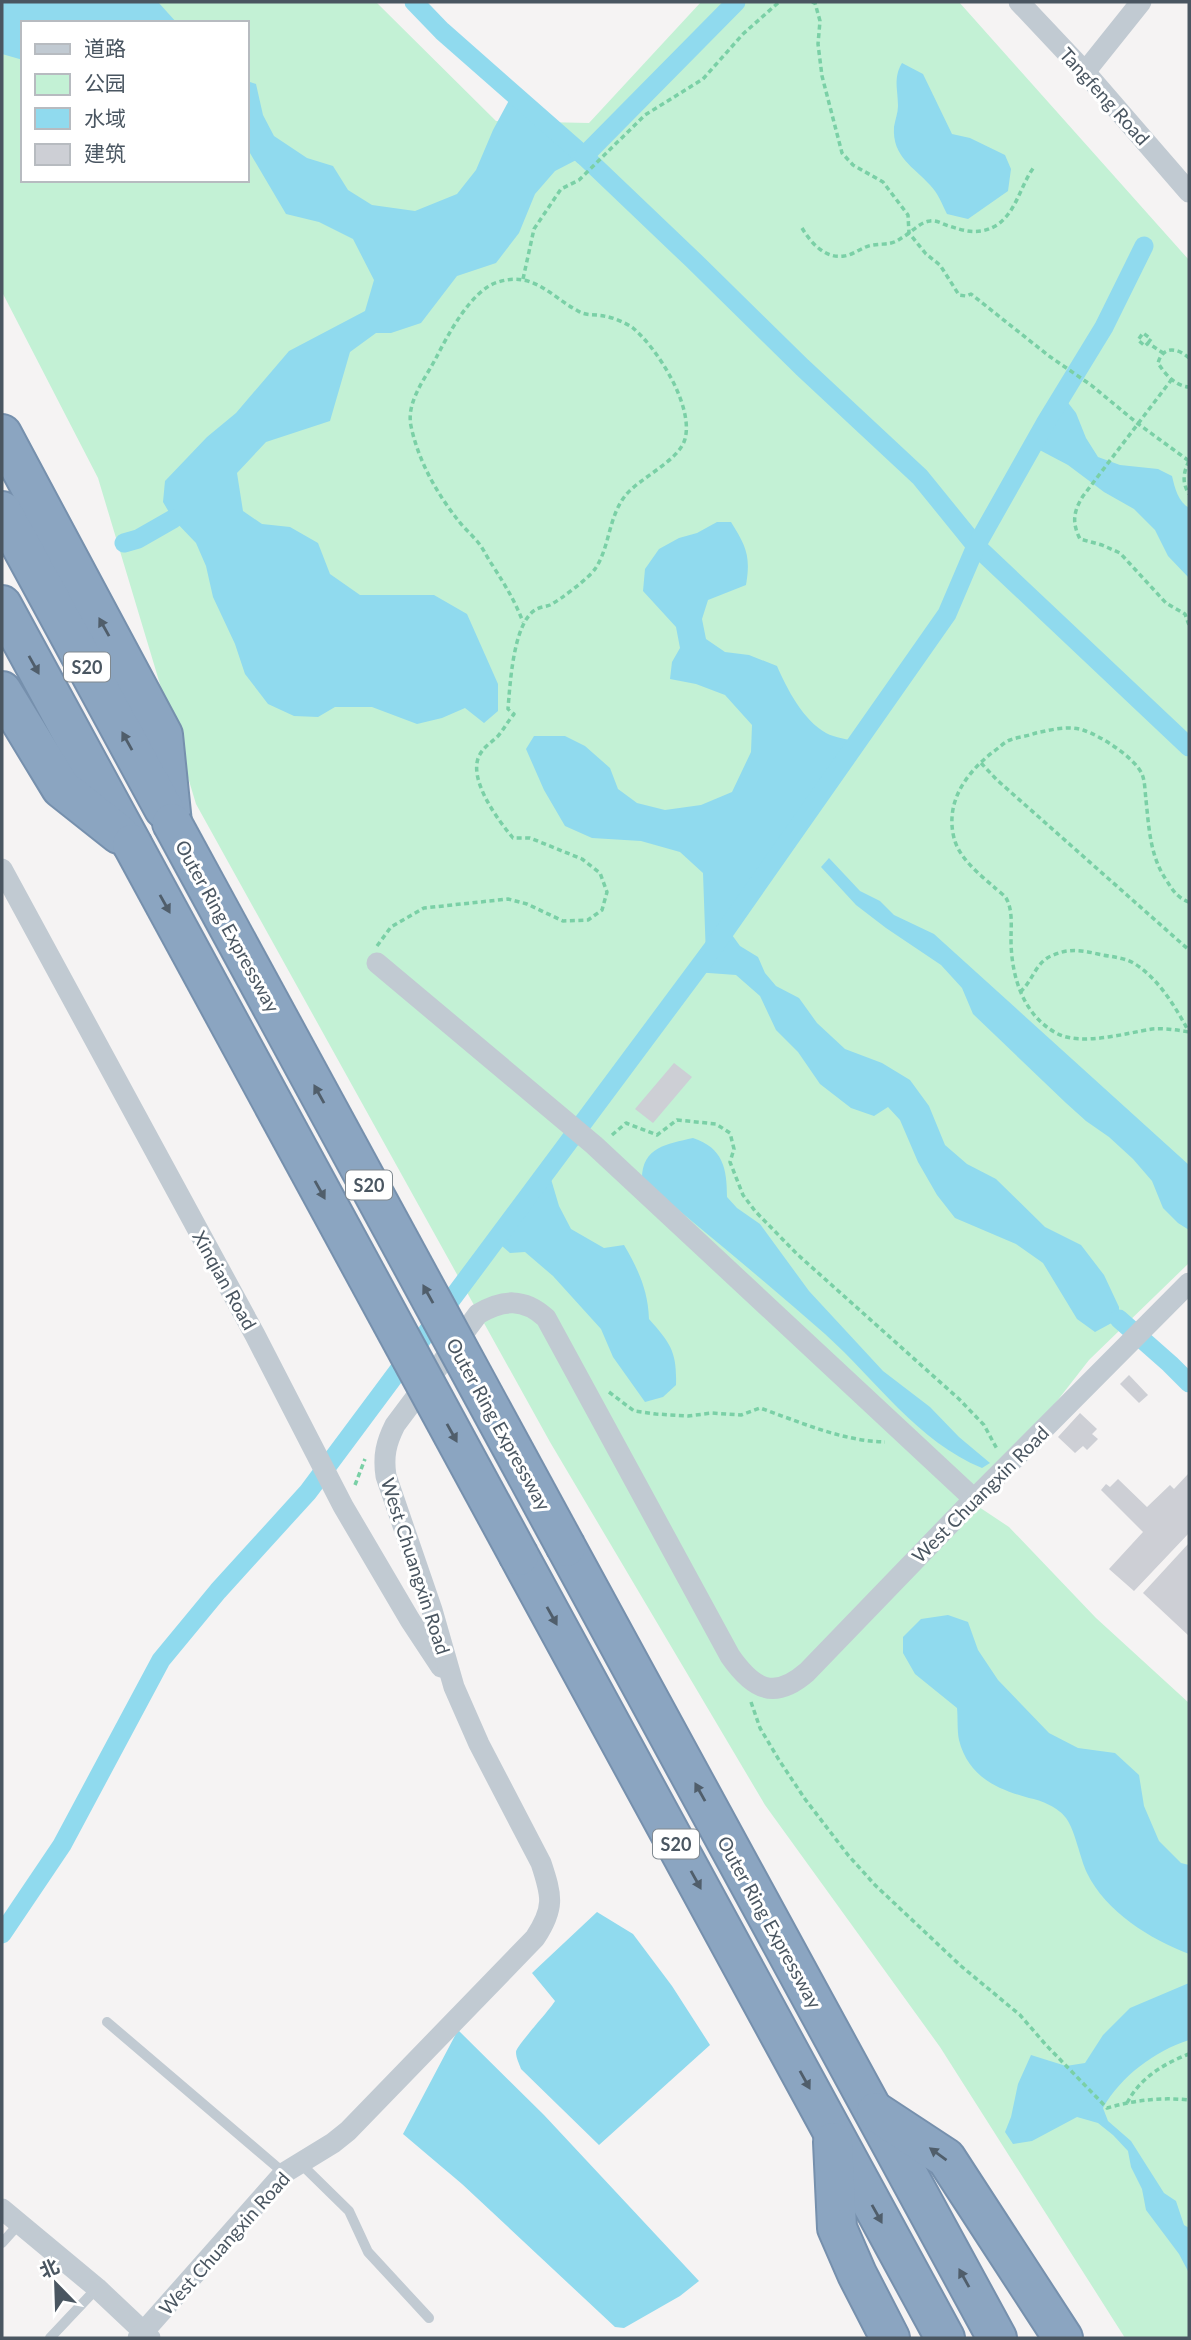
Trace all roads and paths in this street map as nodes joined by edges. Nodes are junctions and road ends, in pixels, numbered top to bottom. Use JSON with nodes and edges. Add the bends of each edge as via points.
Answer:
{"nodes":[{"id":1,"x":779,"y":2,"type":"edge"},
{"id":2,"x":812,"y":2,"type":"edge"},
{"id":3,"x":1019,"y":2,"type":"edge"},
{"id":4,"x":1141,"y":2,"type":"edge"},
{"id":5,"x":1085,"y":72,"type":"junction"},
{"id":6,"x":1034,"y":167,"type":"dead end"},
{"id":7,"x":1189,"y":192,"type":"edge"},
{"id":8,"x":802,"y":228,"type":"dead end"},
{"id":9,"x":909,"y":233,"type":"junction"},
{"id":10,"x":523,"y":279,"type":"junction"},
{"id":11,"x":1148,"y":343,"type":"dead end"},
{"id":12,"x":1163,"y":353,"type":"junction"},
{"id":13,"x":1189,"y":358,"type":"edge"},
{"id":14,"x":1172,"y":379,"type":"junction"},
{"id":15,"x":1189,"y":387,"type":"edge"},
{"id":16,"x":1138,"y":423,"type":"junction"},
{"id":17,"x":2,"y":434,"type":"edge"},
{"id":18,"x":1189,"y":461,"type":"edge"},
{"id":19,"x":1189,"y":494,"type":"edge"},
{"id":20,"x":2,"y":510,"type":"edge"},
{"id":21,"x":2,"y":605,"type":"edge"},
{"id":22,"x":523,"y":622,"type":"junction"},
{"id":23,"x":1189,"y":625,"type":"edge"},
{"id":24,"x":2,"y":691,"type":"edge"},
{"id":25,"x":981,"y":763,"type":"junction"},
{"id":26,"x":172,"y":823,"type":"junction"},
{"id":27,"x":132,"y":844,"type":"junction"},
{"id":28,"x":2,"y":869,"type":"edge"},
{"id":29,"x":1189,"y":902,"type":"edge"},
{"id":30,"x":1189,"y":950,"type":"edge"},
{"id":31,"x":377,"y":963,"type":"joint"},
{"id":32,"x":1020,"y":992,"type":"junction"},
{"id":33,"x":1189,"y":1032,"type":"edge"},
{"id":34,"x":597,"y":1148,"type":"junction"},
{"id":35,"x":1189,"y":1283,"type":"edge"},
{"id":36,"x":601,"y":1386,"type":"dead end"},
{"id":37,"x":907,"y":1437,"type":"junction"},
{"id":38,"x":1011,"y":1462,"type":"junction"},
{"id":39,"x":974,"y":1499,"type":"junction"},
{"id":40,"x":738,"y":1667,"type":"junction"},
{"id":41,"x":454,"y":1687,"type":"junction"},
{"id":42,"x":107,"y":2022,"type":"dead end"},
{"id":43,"x":1189,"y":2054,"type":"edge"},
{"id":44,"x":1189,"y":2100,"type":"edge"},
{"id":45,"x":1127,"y":2103,"type":"junction"},
{"id":46,"x":873,"y":2111,"type":"junction"},
{"id":47,"x":833,"y":2132,"type":"junction"},
{"id":48,"x":292,"y":2168,"type":"junction"},
{"id":49,"x":2,"y":2209,"type":"edge"},
{"id":50,"x":19,"y":2224,"type":"junction"},
{"id":51,"x":2,"y":2243,"type":"edge"},
{"id":52,"x":97,"y":2288,"type":"junction"},
{"id":53,"x":429,"y":2318,"type":"dead end"},
{"id":54,"x":148,"y":2331,"type":"edge"},
{"id":55,"x":50,"y":2338,"type":"edge"},
{"id":56,"x":890,"y":2338,"type":"edge"},
{"id":57,"x":945,"y":2338,"type":"edge"},
{"id":58,"x":997,"y":2338,"type":"edge"},
{"id":59,"x":1063,"y":2338,"type":"edge"}],
"edges":[{"from":1,"to":10,"type":"path","via":[[703,79],[645,115],[579,180],[561,189],[534,229]]},
{"from":2,"to":9,"type":"path","via":[[820,21],[822,76],[842,153],[883,182],[908,215]]},
{"from":3,"to":5,"type":"street","name":"Tangfeng Road"},
{"from":4,"to":5,"type":"street"},
{"from":5,"to":7,"type":"street","name":"Tangfeng Road"},
{"from":6,"to":9,"type":"path","via":[[1008,216],[989,229],[975,233],[932,220]]},
{"from":8,"to":9,"type":"path","via":[[830,256],[845,256],[875,244],[886,246]]},
{"from":9,"to":16,"type":"path","via":[[940,265],[959,295],[971,294]]},
{"from":10,"to":22,"type":"path","via":[[496,282],[455,322],[415,395],[410,424],[440,496],[512,594]]},
{"from":10,"to":22,"type":"path","via":[[546,287],[582,314],[607,316],[632,327],[671,378],[685,406],[685,439],[675,455],[625,496],[593,572]]},
{"from":11,"to":12,"type":"path"},
{"from":12,"to":13,"type":"path","via":[[1175,349]]},
{"from":12,"to":14,"type":"path","via":[[1158,363]]},
{"from":14,"to":15,"type":"path"},
{"from":14,"to":16,"type":"path"},
{"from":16,"to":18,"type":"path"},
{"from":16,"to":23,"type":"path","via":[[1083,496],[1073,524],[1080,539],[1120,553],[1166,603],[1185,614]]},
{"from":26,"to":17,"type":"highway","one_way":true,"via":[[163,735]]},
{"from":18,"to":19,"type":"path","via":[[1183,477]]},
{"from":26,"to":20,"type":"highway","name":"Outer Ring Expressway","number":"S20","one_way":true},
{"from":21,"to":27,"type":"highway","number":"S20","one_way":true},
{"from":22,"to":31,"type":"path","via":[[508,709],[514,714],[479,756],[480,781],[495,816],[513,838],[530,838],[562,849],[600,873],[607,892],[602,910],[588,920],[563,921],[509,899],[425,908],[391,927],[374,951]]},
{"from":24,"to":27,"type":"highway","via":[[61,788]]},
{"from":25,"to":29,"type":"path","via":[[1009,740],[1044,731],[1080,729],[1096,735],[1142,773],[1154,857],[1172,889]]},
{"from":25,"to":30,"type":"path"},
{"from":25,"to":32,"type":"path","via":[[955,798],[954,840],[977,873],[1006,897]]},
{"from":46,"to":26,"type":"highway","name":"Outer Ring Expressway","number":"S20","one_way":true,"bridge":true},
{"from":27,"to":47,"type":"highway","number":"S20","one_way":true,"bridge":true},
{"from":28,"to":41,"type":"street","name":"Xinqian Road","via":[[343,1506]]},
{"from":31,"to":34,"type":"street"},
{"from":32,"to":33,"type":"path","via":[[1031,1011],[1059,1035],[1094,1038],[1153,1029]]},
{"from":32,"to":33,"type":"path","via":[[1049,956],[1079,949],[1119,957],[1135,963],[1150,977]]},
{"from":34,"to":37,"type":"street"},
{"from":34,"to":38,"type":"path","via":[[626,1123],[657,1135],[677,1120],[695,1120],[716,1124],[730,1133],[734,1149],[730,1162],[755,1211],[959,1399]]},
{"from":35,"to":38,"type":"street","name":"West Chuangxin Road"},
{"from":36,"to":37,"type":"path","via":[[634,1411],[741,1415],[760,1408],[864,1441]]},
{"from":37,"to":39,"type":"street"},
{"from":38,"to":39,"type":"street","name":"West Chuangxin Road"},
{"from":39,"to":40,"type":"street","name":"West Chuangxin Road","via":[[795,1682],[771,1689],[757,1685]]},
{"from":40,"to":41,"type":"street","name":"West Chuangxin Road","via":[[552,1328],[536,1309],[506,1302],[478,1314],[395,1425],[384,1457],[386,1476]]},
{"from":40,"to":45,"type":"path","via":[[760,1728],[848,1855],[961,1966],[1020,2015],[1107,2108]]},
{"from":41,"to":48,"type":"street","name":"West Chuangxin Road","via":[[541,1863],[548,1884],[547,1920],[535,1938],[348,2132]]},
{"from":42,"to":48,"type":"lane"},
{"from":43,"to":45,"type":"path","via":[[1162,2066],[1134,2089]]},
{"from":44,"to":45,"type":"path"},
{"from":58,"to":46,"type":"highway","name":"Outer Ring Expressway","number":"S20","one_way":true},
{"from":59,"to":46,"type":"highway","one_way":true,"via":[[946,2158]]},
{"from":47,"to":56,"type":"highway","via":[[838,2228]]},
{"from":47,"to":57,"type":"highway","number":"S20","one_way":true},
{"from":48,"to":53,"type":"lane","via":[[349,2211],[368,2252]]},
{"from":48,"to":54,"type":"street","name":"West Chuangxin Road"},
{"from":49,"to":50,"type":"street"},
{"from":50,"to":51,"type":"lane"},
{"from":50,"to":52,"type":"street"},
{"from":52,"to":54,"type":"street"},
{"from":52,"to":55,"type":"lane"}]}
